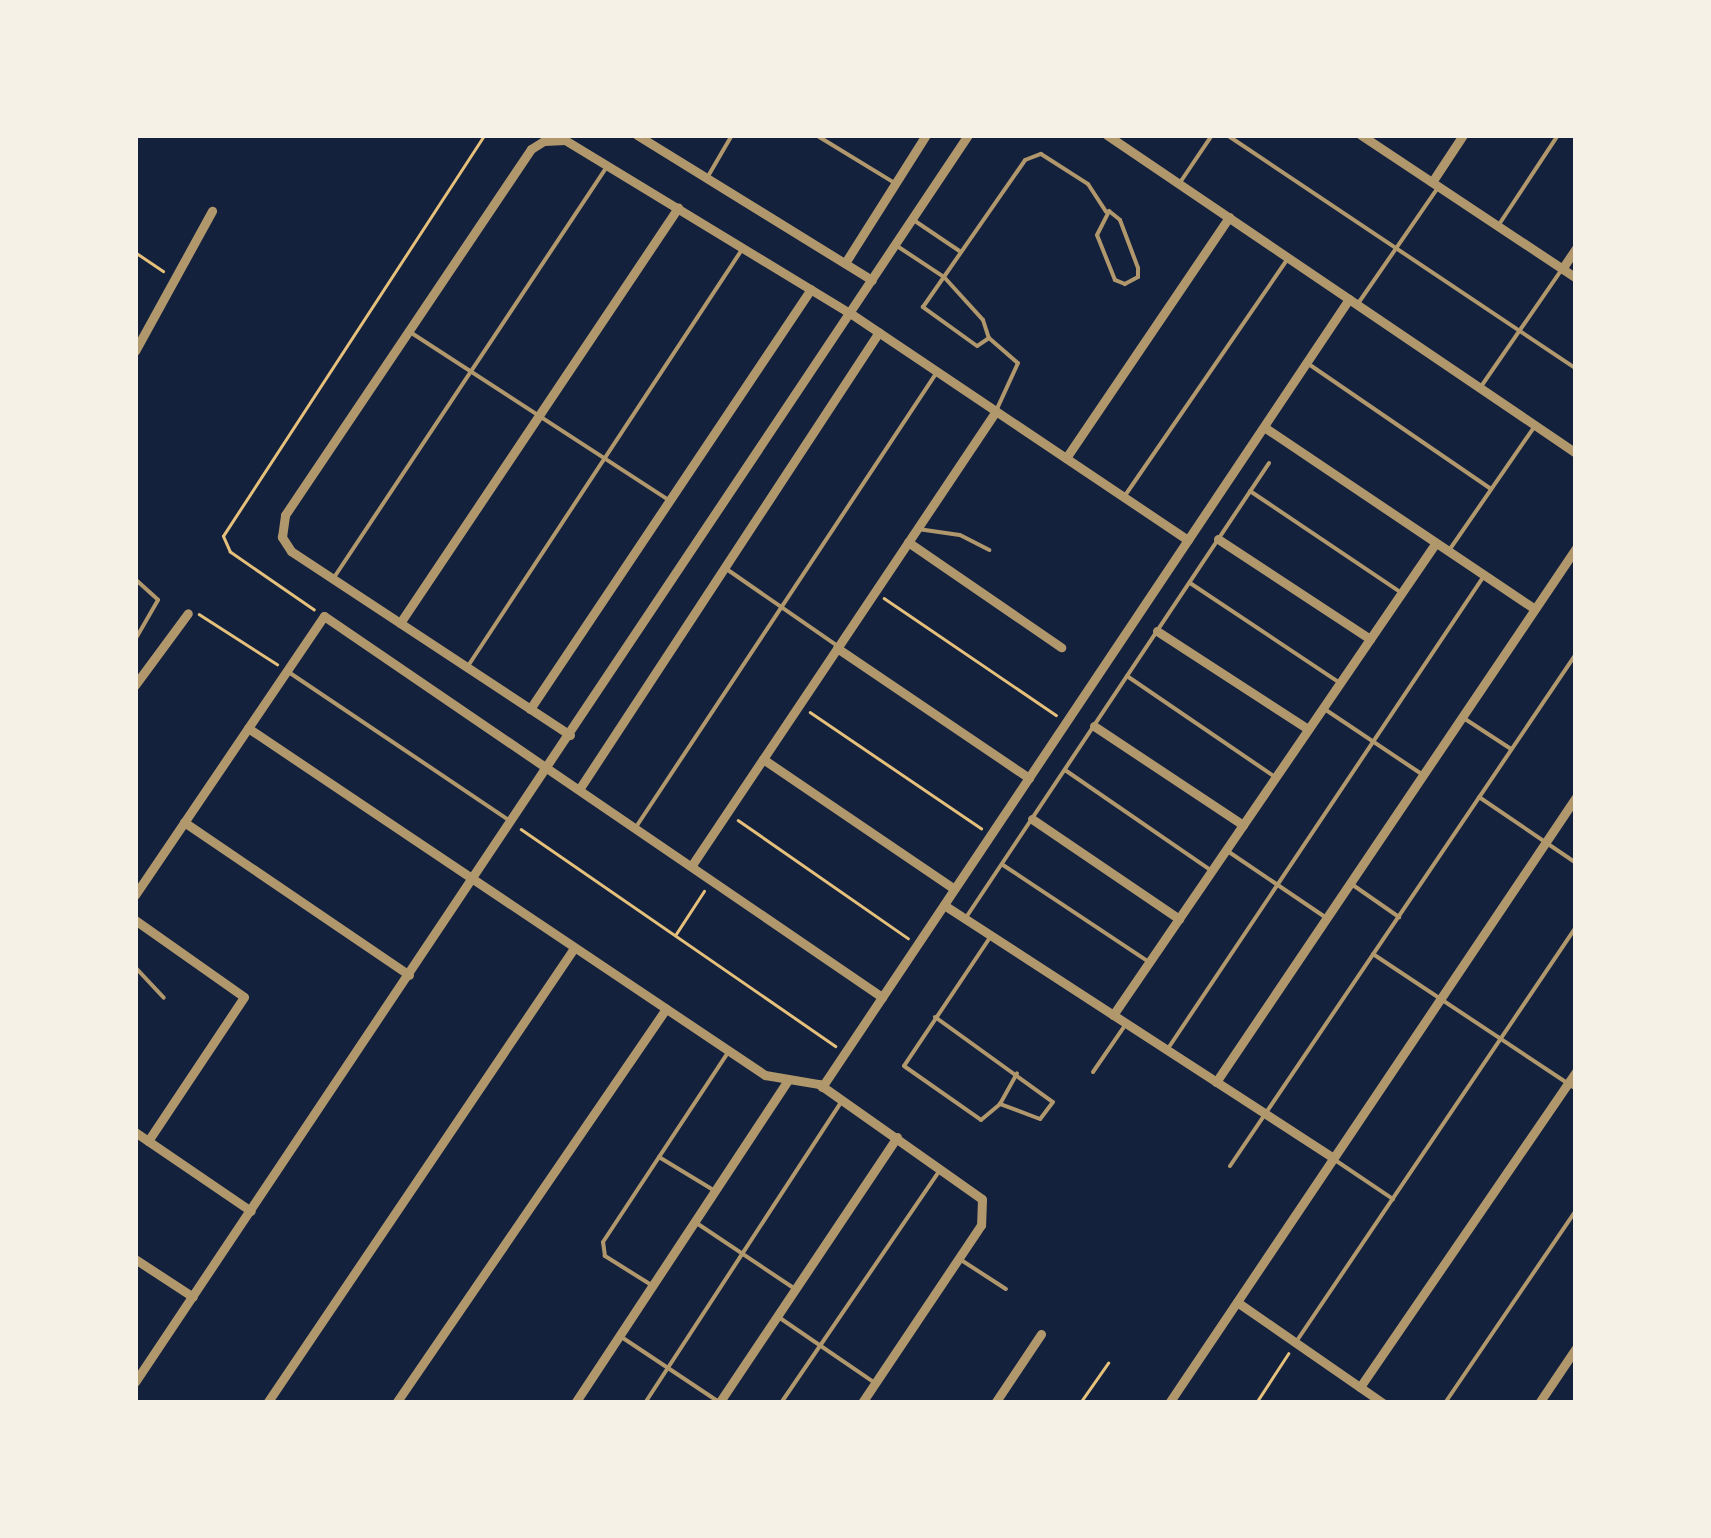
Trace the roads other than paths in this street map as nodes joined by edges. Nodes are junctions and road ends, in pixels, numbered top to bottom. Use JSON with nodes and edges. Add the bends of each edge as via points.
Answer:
{"nodes":[{"id":1,"x":637,"y":135,"type":"edge"},
{"id":2,"x":732,"y":135,"type":"edge"},
{"id":3,"x":816,"y":135,"type":"edge"},
{"id":4,"x":926,"y":135,"type":"edge"},
{"id":5,"x":968,"y":135,"type":"edge"},
{"id":6,"x":1107,"y":135,"type":"edge"},
{"id":7,"x":1212,"y":135,"type":"edge"},
{"id":8,"x":1227,"y":135,"type":"edge"},
{"id":9,"x":1361,"y":135,"type":"edge"},
{"id":10,"x":1463,"y":135,"type":"edge"},
{"id":11,"x":1558,"y":135,"type":"edge"},
{"id":12,"x":608,"y":166,"type":"junction"},
{"id":13,"x":707,"y":178,"type":"junction"},
{"id":14,"x":896,"y":183,"type":"junction"},
{"id":15,"x":1179,"y":184,"type":"junction"},
{"id":16,"x":1435,"y":184,"type":"junction"},
{"id":17,"x":678,"y":208,"type":"junction"},
{"id":18,"x":212,"y":211,"type":"dead end"},
{"id":19,"x":1106,"y":212,"type":"junction"},
{"id":20,"x":1228,"y":218,"type":"junction"},
{"id":21,"x":912,"y":220,"type":"junction"},
{"id":22,"x":1498,"y":226,"type":"junction"},
{"id":23,"x":895,"y":245,"type":"junction"},
{"id":24,"x":743,"y":248,"type":"junction"},
{"id":25,"x":1396,"y":248,"type":"junction"},
{"id":26,"x":1576,"y":248,"type":"edge"},
{"id":27,"x":961,"y":252,"type":"junction"},
{"id":28,"x":1288,"y":258,"type":"junction"},
{"id":29,"x":845,"y":263,"type":"junction"},
{"id":30,"x":1562,"y":268,"type":"junction"},
{"id":31,"x":944,"y":277,"type":"junction"},
{"id":32,"x":1576,"y":278,"type":"edge"},
{"id":33,"x":872,"y":280,"type":"junction"},
{"id":34,"x":811,"y":289,"type":"junction"},
{"id":35,"x":1353,"y":302,"type":"junction"},
{"id":36,"x":850,"y":313,"type":"junction"},
{"id":37,"x":1520,"y":330,"type":"junction"},
{"id":38,"x":409,"y":331,"type":"junction"},
{"id":39,"x":879,"y":332,"type":"junction"},
{"id":40,"x":989,"y":338,"type":"junction"},
{"id":41,"x":135,"y":351,"type":"edge"},
{"id":42,"x":1307,"y":362,"type":"junction"},
{"id":43,"x":1576,"y":368,"type":"edge"},
{"id":44,"x":472,"y":372,"type":"junction"},
{"id":45,"x":938,"y":372,"type":"junction"},
{"id":46,"x":1480,"y":388,"type":"junction"},
{"id":47,"x":996,"y":410,"type":"junction"},
{"id":48,"x":539,"y":415,"type":"junction"},
{"id":49,"x":1535,"y":426,"type":"junction"},
{"id":50,"x":1264,"y":427,"type":"junction"},
{"id":51,"x":1576,"y":453,"type":"edge"},
{"id":52,"x":607,"y":458,"type":"junction"},
{"id":53,"x":1066,"y":458,"type":"junction"},
{"id":54,"x":1269,"y":463,"type":"dead end"},
{"id":55,"x":1491,"y":489,"type":"junction"},
{"id":56,"x":1250,"y":490,"type":"junction"},
{"id":57,"x":1124,"y":497,"type":"junction"},
{"id":58,"x":670,"y":501,"type":"junction"},
{"id":59,"x":917,"y":529,"type":"junction"},
{"id":60,"x":1218,"y":539,"type":"junction"},
{"id":61,"x":1188,"y":540,"type":"junction"},
{"id":62,"x":908,"y":542,"type":"junction"},
{"id":63,"x":1435,"y":544,"type":"junction"},
{"id":64,"x":1576,"y":548,"type":"edge"},
{"id":65,"x":989,"y":550,"type":"dead end"},
{"id":66,"x":1448,"y":552,"type":"junction"},
{"id":67,"x":725,"y":568,"type":"junction"},
{"id":68,"x":1484,"y":576,"type":"junction"},
{"id":69,"x":135,"y":579,"type":"edge"},
{"id":70,"x":333,"y":579,"type":"junction"},
{"id":71,"x":1189,"y":582,"type":"junction"},
{"id":72,"x":1402,"y":592,"type":"junction"},
{"id":73,"x":782,"y":607,"type":"junction"},
{"id":74,"x":1534,"y":609,"type":"junction"},
{"id":75,"x":188,"y":612,"type":"road end"},
{"id":76,"x":400,"y":624,"type":"junction"},
{"id":77,"x":1157,"y":631,"type":"junction"},
{"id":78,"x":1370,"y":639,"type":"junction"},
{"id":79,"x":135,"y":640,"type":"edge"},
{"id":80,"x":838,"y":647,"type":"junction"},
{"id":81,"x":1061,"y":647,"type":"dead end"},
{"id":82,"x":1576,"y":654,"type":"edge"},
{"id":83,"x":467,"y":667,"type":"junction"},
{"id":84,"x":287,"y":671,"type":"junction"},
{"id":85,"x":139,"y":672,"type":"edge"},
{"id":86,"x":1126,"y":676,"type":"junction"},
{"id":87,"x":1340,"y":683,"type":"junction"},
{"id":88,"x":135,"y":685,"type":"edge"},
{"id":89,"x":1323,"y":708,"type":"junction"},
{"id":90,"x":530,"y":709,"type":"junction"},
{"id":91,"x":1462,"y":717,"type":"junction"},
{"id":92,"x":1094,"y":726,"type":"junction"},
{"id":93,"x":248,"y":728,"type":"junction"},
{"id":94,"x":1308,"y":730,"type":"junction"},
{"id":95,"x":570,"y":735,"type":"junction"},
{"id":96,"x":1373,"y":742,"type":"junction"},
{"id":97,"x":1512,"y":749,"type":"junction"},
{"id":98,"x":763,"y":759,"type":"junction"},
{"id":99,"x":549,"y":767,"type":"junction"},
{"id":100,"x":1065,"y":770,"type":"junction"},
{"id":101,"x":1423,"y":776,"type":"junction"},
{"id":102,"x":1029,"y":778,"type":"junction"},
{"id":103,"x":1276,"y":778,"type":"junction"},
{"id":104,"x":580,"y":788,"type":"junction"},
{"id":105,"x":1576,"y":797,"type":"edge"},
{"id":106,"x":1479,"y":798,"type":"junction"},
{"id":107,"x":1032,"y":819,"type":"junction"},
{"id":108,"x":184,"y":822,"type":"junction"},
{"id":109,"x":512,"y":822,"type":"junction"},
{"id":110,"x":1243,"y":825,"type":"junction"},
{"id":111,"x":636,"y":826,"type":"junction"},
{"id":112,"x":1546,"y":842,"type":"junction"},
{"id":113,"x":1226,"y":850,"type":"junction"},
{"id":114,"x":1576,"y":863,"type":"edge"},
{"id":115,"x":1002,"y":864,"type":"junction"},
{"id":116,"x":692,"y":866,"type":"junction"},
{"id":117,"x":1212,"y":871,"type":"junction"},
{"id":118,"x":473,"y":880,"type":"junction"},
{"id":119,"x":1278,"y":884,"type":"junction"},
{"id":120,"x":1350,"y":884,"type":"junction"},
{"id":121,"x":954,"y":889,"type":"junction"},
{"id":122,"x":135,"y":895,"type":"edge"},
{"id":123,"x":944,"y":905,"type":"junction"},
{"id":124,"x":1399,"y":916,"type":"junction"},
{"id":125,"x":1179,"y":918,"type":"junction"},
{"id":126,"x":1326,"y":918,"type":"junction"},
{"id":127,"x":965,"y":919,"type":"junction"},
{"id":128,"x":135,"y":920,"type":"edge"},
{"id":129,"x":1576,"y":927,"type":"edge"},
{"id":130,"x":991,"y":936,"type":"junction"},
{"id":131,"x":574,"y":948,"type":"junction"},
{"id":132,"x":1374,"y":954,"type":"junction"},
{"id":133,"x":1149,"y":962,"type":"junction"},
{"id":134,"x":135,"y":967,"type":"edge"},
{"id":135,"x":409,"y":975,"type":"junction"},
{"id":136,"x":882,"y":997,"type":"junction"},
{"id":137,"x":164,"y":998,"type":"dead end"},
{"id":138,"x":1440,"y":999,"type":"junction"},
{"id":139,"x":666,"y":1009,"type":"junction"},
{"id":140,"x":1112,"y":1015,"type":"junction"},
{"id":141,"x":935,"y":1018,"type":"junction"},
{"id":142,"x":1126,"y":1024,"type":"junction"},
{"id":143,"x":1500,"y":1038,"type":"junction"},
{"id":144,"x":1166,"y":1050,"type":"junction"},
{"id":145,"x":730,"y":1051,"type":"junction"},
{"id":146,"x":1576,"y":1071,"type":"edge"},
{"id":147,"x":1093,"y":1072,"type":"dead end"},
{"id":148,"x":1017,"y":1074,"type":"junction"},
{"id":149,"x":788,"y":1080,"type":"junction"},
{"id":150,"x":1216,"y":1082,"type":"junction"},
{"id":151,"x":822,"y":1086,"type":"junction"},
{"id":152,"x":1572,"y":1086,"type":"edge"},
{"id":153,"x":843,"y":1100,"type":"junction"},
{"id":154,"x":1000,"y":1104,"type":"junction"},
{"id":155,"x":1265,"y":1114,"type":"junction"},
{"id":156,"x":135,"y":1132,"type":"edge"},
{"id":157,"x":897,"y":1137,"type":"junction"},
{"id":158,"x":148,"y":1141,"type":"junction"},
{"id":159,"x":659,"y":1157,"type":"junction"},
{"id":160,"x":1333,"y":1158,"type":"junction"},
{"id":161,"x":1230,"y":1166,"type":"dead end"},
{"id":162,"x":942,"y":1168,"type":"junction"},
{"id":163,"x":715,"y":1191,"type":"junction"},
{"id":164,"x":1393,"y":1199,"type":"junction"},
{"id":165,"x":1576,"y":1210,"type":"edge"},
{"id":166,"x":251,"y":1211,"type":"junction"},
{"id":167,"x":695,"y":1222,"type":"junction"},
{"id":168,"x":743,"y":1254,"type":"junction"},
{"id":169,"x":958,"y":1258,"type":"junction"},
{"id":170,"x":135,"y":1259,"type":"edge"},
{"id":171,"x":653,"y":1286,"type":"junction"},
{"id":172,"x":795,"y":1289,"type":"junction"},
{"id":173,"x":1006,"y":1289,"type":"dead end"},
{"id":174,"x":193,"y":1297,"type":"junction"},
{"id":175,"x":1237,"y":1302,"type":"junction"},
{"id":176,"x":777,"y":1316,"type":"junction"},
{"id":177,"x":1041,"y":1334,"type":"dead end"},
{"id":178,"x":620,"y":1336,"type":"junction"},
{"id":179,"x":1296,"y":1342,"type":"junction"},
{"id":180,"x":820,"y":1346,"type":"junction"},
{"id":181,"x":1576,"y":1348,"type":"edge"},
{"id":182,"x":668,"y":1368,"type":"junction"},
{"id":183,"x":135,"y":1382,"type":"edge"},
{"id":184,"x":875,"y":1383,"type":"junction"},
{"id":185,"x":1360,"y":1387,"type":"junction"},
{"id":186,"x":719,"y":1402,"type":"edge"},
{"id":187,"x":267,"y":1403,"type":"edge"},
{"id":188,"x":396,"y":1403,"type":"edge"},
{"id":189,"x":575,"y":1403,"type":"edge"},
{"id":190,"x":646,"y":1403,"type":"edge"},
{"id":191,"x":781,"y":1403,"type":"edge"},
{"id":192,"x":862,"y":1403,"type":"edge"},
{"id":193,"x":995,"y":1403,"type":"edge"},
{"id":194,"x":1169,"y":1403,"type":"edge"},
{"id":195,"x":1383,"y":1403,"type":"edge"},
{"id":196,"x":1445,"y":1403,"type":"edge"},
{"id":197,"x":1539,"y":1403,"type":"edge"}],
"edges":[{"from":1,"to":13,"type":"street"},
{"from":2,"to":13,"type":"lane"},
{"from":3,"to":14,"type":"lane"},
{"from":4,"to":14,"type":"street"},
{"from":5,"to":21,"type":"street"},
{"from":6,"to":15,"type":"street"},
{"from":7,"to":15,"type":"lane"},
{"from":8,"to":25,"type":"lane"},
{"from":9,"to":16,"type":"street"},
{"from":10,"to":16,"type":"street"},
{"from":11,"to":22,"type":"lane"},
{"from":12,"to":17,"type":"street"},
{"from":12,"to":38,"type":"street","via":[[565,140],[531,149]]},
{"from":12,"to":44,"type":"lane"},
{"from":13,"to":29,"type":"street"},
{"from":14,"to":29,"type":"street"},
{"from":15,"to":20,"type":"street"},
{"from":16,"to":22,"type":"street"},
{"from":16,"to":25,"type":"lane"},
{"from":17,"to":24,"type":"street"},
{"from":17,"to":48,"type":"street"},
{"from":18,"to":41,"type":"street"},
{"from":19,"to":19,"type":"lane","via":[[1120,220],[1138,268],[1138,277],[1124,284],[1115,280],[1097,235]]},
{"from":19,"to":27,"type":"lane","via":[[1088,184],[1033,156]]},
{"from":20,"to":28,"type":"street"},
{"from":20,"to":53,"type":"street"},
{"from":21,"to":23,"type":"street"},
{"from":21,"to":27,"type":"lane"},
{"from":22,"to":30,"type":"street"},
{"from":23,"to":31,"type":"lane"},
{"from":23,"to":33,"type":"street"},
{"from":24,"to":34,"type":"street"},
{"from":24,"to":52,"type":"lane"},
{"from":25,"to":35,"type":"lane"},
{"from":25,"to":37,"type":"lane"},
{"from":26,"to":30,"type":"street"},
{"from":27,"to":31,"type":"lane"},
{"from":28,"to":35,"type":"street"},
{"from":28,"to":57,"type":"lane"},
{"from":29,"to":33,"type":"street"},
{"from":30,"to":32,"type":"street"},
{"from":30,"to":37,"type":"lane"},
{"from":31,"to":40,"type":"lane","via":[[984,320]]},
{"from":31,"to":40,"type":"lane","via":[[925,310],[977,346]]},
{"from":33,"to":36,"type":"street"},
{"from":34,"to":36,"type":"street"},
{"from":34,"to":58,"type":"street"},
{"from":35,"to":42,"type":"street"},
{"from":35,"to":46,"type":"street"},
{"from":36,"to":39,"type":"street"},
{"from":36,"to":95,"type":"street"},
{"from":37,"to":43,"type":"lane"},
{"from":37,"to":46,"type":"lane"},
{"from":38,"to":44,"type":"lane"},
{"from":38,"to":70,"type":"street","via":[[285,515],[282,537],[290,551]]},
{"from":39,"to":45,"type":"street"},
{"from":39,"to":67,"type":"street"},
{"from":40,"to":47,"type":"lane","via":[[1012,355],[1018,370]]},
{"from":42,"to":50,"type":"street"},
{"from":42,"to":55,"type":"lane"},
{"from":44,"to":48,"type":"lane"},
{"from":44,"to":70,"type":"lane"},
{"from":45,"to":47,"type":"street"},
{"from":45,"to":73,"type":"lane"},
{"from":46,"to":49,"type":"street"},
{"from":47,"to":53,"type":"street"},
{"from":47,"to":59,"type":"street"},
{"from":48,"to":52,"type":"lane"},
{"from":48,"to":76,"type":"street"},
{"from":49,"to":51,"type":"street"},
{"from":49,"to":55,"type":"lane"},
{"from":50,"to":61,"type":"street"},
{"from":50,"to":63,"type":"street"},
{"from":52,"to":58,"type":"lane"},
{"from":52,"to":83,"type":"lane"},
{"from":53,"to":57,"type":"street"},
{"from":54,"to":56,"type":"lane"},
{"from":55,"to":66,"type":"lane"},
{"from":56,"to":60,"type":"lane"},
{"from":56,"to":72,"type":"lane"},
{"from":57,"to":61,"type":"street"},
{"from":58,"to":90,"type":"street"},
{"from":59,"to":62,"type":"street"},
{"from":59,"to":65,"type":"lane","via":[[960,535]]},
{"from":60,"to":71,"type":"lane"},
{"from":60,"to":78,"type":"street"},
{"from":61,"to":102,"type":"street"},
{"from":62,"to":80,"type":"street"},
{"from":62,"to":81,"type":"street"},
{"from":63,"to":66,"type":"street"},
{"from":63,"to":72,"type":"street"},
{"from":64,"to":74,"type":"street"},
{"from":66,"to":68,"type":"street"},
{"from":67,"to":73,"type":"lane"},
{"from":67,"to":104,"type":"street"},
{"from":68,"to":74,"type":"street"},
{"from":68,"to":96,"type":"lane"},
{"from":69,"to":79,"type":"lane","via":[[158,600]]},
{"from":70,"to":76,"type":"street"},
{"from":71,"to":77,"type":"lane"},
{"from":71,"to":87,"type":"lane"},
{"from":72,"to":78,"type":"street"},
{"from":73,"to":80,"type":"lane"},
{"from":73,"to":111,"type":"lane"},
{"from":74,"to":91,"type":"street"},
{"from":75,"to":85,"type":"street"},
{"from":76,"to":83,"type":"street"},
{"from":77,"to":86,"type":"lane"},
{"from":77,"to":94,"type":"street"},
{"from":78,"to":87,"type":"street"},
{"from":80,"to":98,"type":"street"},
{"from":80,"to":102,"type":"street"},
{"from":82,"to":97,"type":"lane"},
{"from":83,"to":90,"type":"street"},
{"from":84,"to":93,"type":"street"},
{"from":84,"to":99,"type":"street","via":[[324,616]]},
{"from":84,"to":109,"type":"lane"},
{"from":85,"to":88,"type":"street"},
{"from":86,"to":92,"type":"lane"},
{"from":86,"to":103,"type":"lane"},
{"from":87,"to":89,"type":"street"},
{"from":89,"to":94,"type":"street"},
{"from":89,"to":96,"type":"lane"},
{"from":90,"to":95,"type":"street"},
{"from":91,"to":97,"type":"lane"},
{"from":91,"to":101,"type":"street"},
{"from":92,"to":100,"type":"lane"},
{"from":92,"to":110,"type":"street"},
{"from":93,"to":108,"type":"street"},
{"from":93,"to":118,"type":"street"},
{"from":94,"to":103,"type":"street"},
{"from":95,"to":99,"type":"street"},
{"from":96,"to":101,"type":"lane"},
{"from":96,"to":119,"type":"lane"},
{"from":97,"to":106,"type":"lane"},
{"from":98,"to":116,"type":"street"},
{"from":98,"to":121,"type":"street"},
{"from":99,"to":104,"type":"street"},
{"from":99,"to":109,"type":"street"},
{"from":100,"to":107,"type":"lane"},
{"from":100,"to":117,"type":"lane"},
{"from":101,"to":120,"type":"street"},
{"from":102,"to":121,"type":"street"},
{"from":103,"to":110,"type":"street"},
{"from":104,"to":111,"type":"street"},
{"from":105,"to":112,"type":"street"},
{"from":106,"to":112,"type":"lane"},
{"from":106,"to":124,"type":"lane"},
{"from":107,"to":115,"type":"lane"},
{"from":107,"to":125,"type":"street"},
{"from":108,"to":122,"type":"street"},
{"from":108,"to":135,"type":"street"},
{"from":109,"to":118,"type":"street"},
{"from":110,"to":113,"type":"street"},
{"from":111,"to":116,"type":"street"},
{"from":112,"to":114,"type":"lane"},
{"from":112,"to":138,"type":"street"},
{"from":113,"to":117,"type":"street"},
{"from":113,"to":119,"type":"lane"},
{"from":115,"to":127,"type":"lane"},
{"from":115,"to":133,"type":"lane"},
{"from":116,"to":136,"type":"street"},
{"from":117,"to":125,"type":"street"},
{"from":118,"to":131,"type":"street"},
{"from":118,"to":135,"type":"street"},
{"from":119,"to":126,"type":"lane"},
{"from":119,"to":144,"type":"lane"},
{"from":120,"to":124,"type":"lane"},
{"from":120,"to":126,"type":"street"},
{"from":121,"to":123,"type":"street"},
{"from":123,"to":127,"type":"street"},
{"from":123,"to":136,"type":"street"},
{"from":124,"to":132,"type":"lane"},
{"from":125,"to":133,"type":"street"},
{"from":126,"to":150,"type":"street"},
{"from":127,"to":130,"type":"street"},
{"from":128,"to":158,"type":"street","via":[[244,998]]},
{"from":129,"to":143,"type":"lane"},
{"from":130,"to":140,"type":"street"},
{"from":130,"to":141,"type":"lane"},
{"from":131,"to":139,"type":"street"},
{"from":131,"to":187,"type":"street"},
{"from":132,"to":138,"type":"lane"},
{"from":132,"to":155,"type":"lane"},
{"from":133,"to":140,"type":"street"},
{"from":134,"to":137,"type":"lane"},
{"from":135,"to":166,"type":"street"},
{"from":136,"to":151,"type":"street"},
{"from":138,"to":143,"type":"lane"},
{"from":138,"to":160,"type":"street"},
{"from":139,"to":145,"type":"street"},
{"from":139,"to":188,"type":"street"},
{"from":140,"to":142,"type":"street"},
{"from":141,"to":148,"type":"lane"},
{"from":141,"to":154,"type":"lane","via":[[904,1062],[906,1070],[978,1120]]},
{"from":142,"to":144,"type":"street"},
{"from":142,"to":147,"type":"lane"},
{"from":143,"to":152,"type":"lane"},
{"from":143,"to":164,"type":"lane"},
{"from":144,"to":150,"type":"street"},
{"from":145,"to":149,"type":"street","via":[[765,1075]]},
{"from":145,"to":159,"type":"lane"},
{"from":146,"to":152,"type":"street"},
{"from":148,"to":154,"type":"lane"},
{"from":148,"to":154,"type":"lane","via":[[1051,1098],[1052,1106],[1040,1119]]},
{"from":149,"to":151,"type":"street"},
{"from":149,"to":163,"type":"street"},
{"from":150,"to":155,"type":"street"},
{"from":151,"to":153,"type":"street"},
{"from":152,"to":185,"type":"street"},
{"from":153,"to":157,"type":"street"},
{"from":153,"to":168,"type":"lane"},
{"from":155,"to":160,"type":"street"},
{"from":155,"to":161,"type":"lane"},
{"from":156,"to":158,"type":"street"},
{"from":157,"to":162,"type":"street"},
{"from":157,"to":172,"type":"street"},
{"from":158,"to":166,"type":"street"},
{"from":159,"to":163,"type":"lane"},
{"from":159,"to":171,"type":"lane","via":[[602,1250]]},
{"from":160,"to":164,"type":"lane"},
{"from":160,"to":175,"type":"street"},
{"from":162,"to":169,"type":"street","via":[[984,1203],[981,1225]]},
{"from":162,"to":180,"type":"lane"},
{"from":163,"to":167,"type":"street"},
{"from":164,"to":179,"type":"lane"},
{"from":165,"to":196,"type":"lane"},
{"from":166,"to":174,"type":"street"},
{"from":167,"to":168,"type":"lane"},
{"from":167,"to":171,"type":"street"},
{"from":168,"to":172,"type":"lane"},
{"from":168,"to":182,"type":"lane"},
{"from":169,"to":173,"type":"lane"},
{"from":169,"to":184,"type":"street"},
{"from":170,"to":174,"type":"street"},
{"from":171,"to":178,"type":"street"},
{"from":172,"to":176,"type":"street"},
{"from":174,"to":183,"type":"street"},
{"from":175,"to":179,"type":"street"},
{"from":175,"to":194,"type":"street"},
{"from":176,"to":180,"type":"lane"},
{"from":176,"to":186,"type":"street"},
{"from":177,"to":193,"type":"street"},
{"from":178,"to":182,"type":"lane"},
{"from":178,"to":189,"type":"street"},
{"from":179,"to":185,"type":"street"},
{"from":180,"to":184,"type":"lane"},
{"from":180,"to":191,"type":"lane"},
{"from":181,"to":197,"type":"street"},
{"from":182,"to":186,"type":"lane"},
{"from":182,"to":190,"type":"lane"},
{"from":184,"to":192,"type":"street"},
{"from":185,"to":195,"type":"street"}]}
